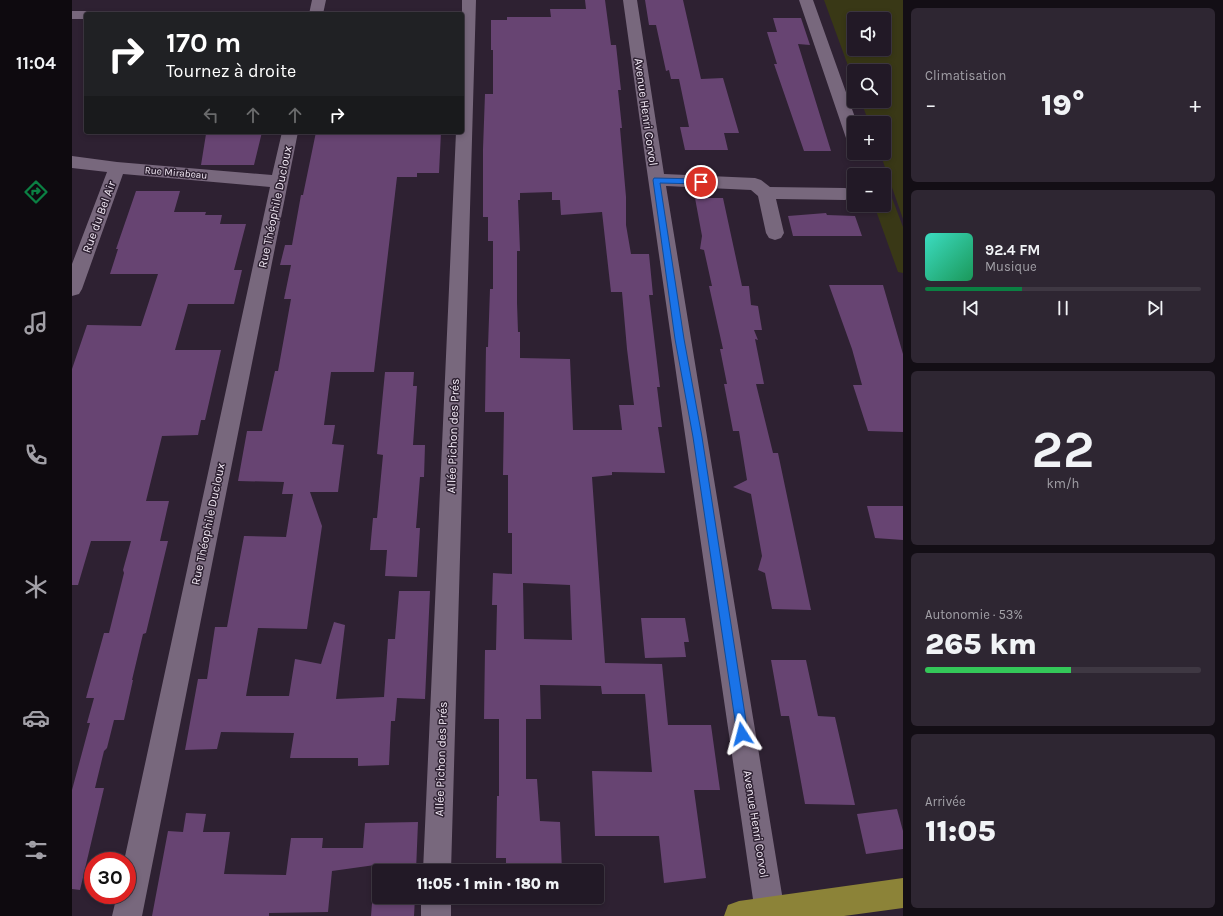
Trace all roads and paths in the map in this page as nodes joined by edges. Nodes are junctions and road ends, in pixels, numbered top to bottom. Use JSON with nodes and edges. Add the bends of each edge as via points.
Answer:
{"nodes":[{"id":1,"x":319,"y":0,"type":"edge"},
{"id":2,"x":469,"y":0,"type":"edge"},
{"id":3,"x":630,"y":0,"type":"edge"},
{"id":4,"x":806,"y":0,"type":"edge"},
{"id":5,"x":316,"y":12,"type":"edge"},
{"id":6,"x":72,"y":15,"type":"edge"},
{"id":7,"x":84,"y":15,"type":"edge"},
{"id":8,"x":847,"y":118,"type":"edge"},
{"id":9,"x":290,"y":134,"type":"edge"},
{"id":10,"x":72,"y":162,"type":"edge"},
{"id":11,"x":117,"y":168,"type":"junction"},
{"id":12,"x":656,"y":180,"type":"junction"},
{"id":13,"x":280,"y":182,"type":"junction"},
{"id":14,"x":766,"y":193,"type":"junction"},
{"id":15,"x":845,"y":194,"type":"dead end"},
{"id":16,"x":775,"y":233,"type":"dead end"},
{"id":17,"x":72,"y":289,"type":"edge"},
{"id":18,"x":437,"y":864,"type":"edge"},
{"id":19,"x":903,"y":892,"type":"edge"},
{"id":20,"x":436,"y":904,"type":"edge"},
{"id":21,"x":770,"y":913,"type":"junction"},
{"id":22,"x":127,"y":916,"type":"edge"},
{"id":23,"x":436,"y":916,"type":"edge"},
{"id":24,"x":739,"y":916,"type":"edge"}],
"edges":[{"from":1,"to":5,"type":"street"},
{"from":2,"to":18,"type":"street","name":"Allée Pichon des Prés"},
{"from":3,"to":12,"type":"street","name":"Avenue Henri Corvol"},
{"from":4,"to":8,"type":"street"},
{"from":6,"to":7,"type":"street"},
{"from":9,"to":13,"type":"street","name":"Rue Théophile Ducloux"},
{"from":10,"to":11,"type":"street","name":"Rue Mirabeau"},
{"from":11,"to":13,"type":"street","name":"Rue Mirabeau"},
{"from":11,"to":17,"type":"street","name":"Rue du Bel Air"},
{"from":12,"to":14,"type":"street","via":[[755,184]]},
{"from":12,"to":21,"type":"street","name":"Avenue Henri Corvol"},
{"from":13,"to":22,"type":"street","name":"Rue Théophile Ducloux"},
{"from":14,"to":15,"type":"street"},
{"from":14,"to":16,"type":"street"},
{"from":19,"to":21,"type":"main road"},
{"from":20,"to":23,"type":"street"},
{"from":21,"to":24,"type":"main road"}]}
